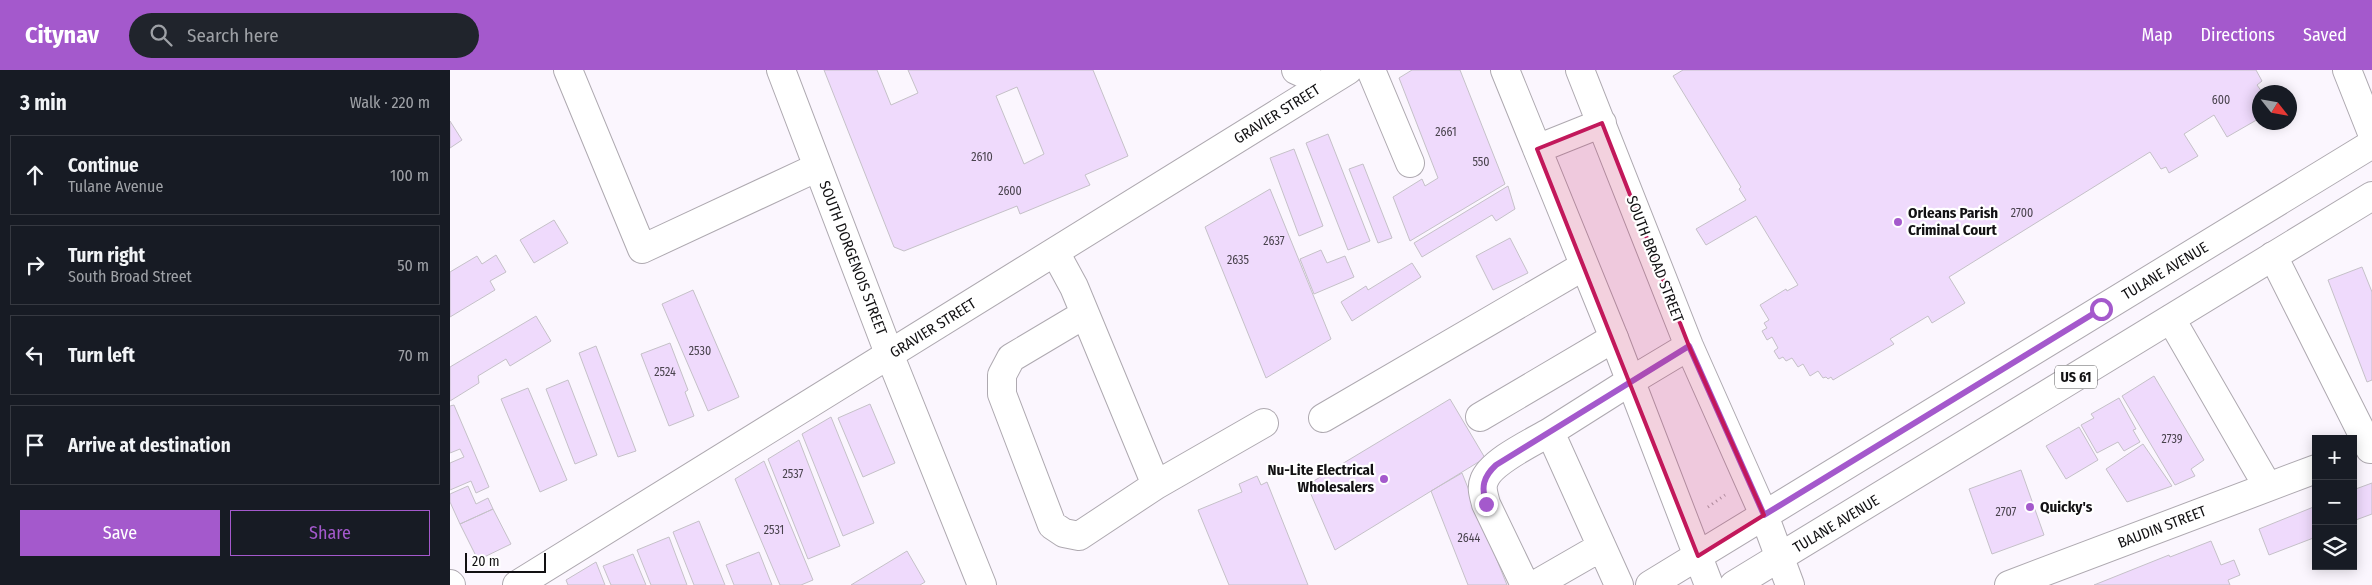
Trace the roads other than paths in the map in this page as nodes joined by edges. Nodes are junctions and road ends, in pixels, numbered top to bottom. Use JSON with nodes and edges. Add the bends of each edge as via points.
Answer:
{"nodes":[{"id":1,"x":568,"y":70,"type":"edge"},
{"id":2,"x":780,"y":70,"type":"edge"},
{"id":3,"x":1348,"y":70,"type":"edge"},
{"id":4,"x":1372,"y":70,"type":"edge"},
{"id":5,"x":1505,"y":70,"type":"edge"},
{"id":6,"x":2347,"y":70,"type":"edge"},
{"id":7,"x":1584,"y":71,"type":"edge"},
{"id":8,"x":1307,"y":76,"type":"edge"},
{"id":9,"x":1602,"y":123,"type":"junction"},
{"id":10,"x":2372,"y":133,"type":"edge"},
{"id":11,"x":2372,"y":144,"type":"edge"},
{"id":12,"x":1537,"y":149,"type":"junction"},
{"id":13,"x":1410,"y":163,"type":"dead end"},
{"id":14,"x":818,"y":167,"type":"junction"},
{"id":15,"x":2372,"y":196,"type":"edge"},
{"id":16,"x":1055,"y":252,"type":"junction"},
{"id":17,"x":2274,"y":256,"type":"junction"},
{"id":18,"x":1584,"y":266,"type":"junction"},
{"id":19,"x":1085,"y":314,"type":"junction"},
{"id":20,"x":2171,"y":319,"type":"junction"},
{"id":21,"x":1614,"y":338,"type":"junction"},
{"id":22,"x":1689,"y":346,"type":"junction"},
{"id":23,"x":890,"y":356,"type":"junction"},
{"id":24,"x":1629,"y":382,"type":"junction"},
{"id":25,"x":1323,"y":418,"type":"dead end"},
{"id":26,"x":1480,"y":418,"type":"dead end"},
{"id":27,"x":1264,"y":423,"type":"dead end"},
{"id":28,"x":1550,"y":432,"type":"junction"},
{"id":29,"x":2365,"y":450,"type":"edge"},
{"id":30,"x":2312,"y":470,"type":"edge"},
{"id":31,"x":1156,"y":485,"type":"junction"},
{"id":32,"x":2268,"y":487,"type":"junction"},
{"id":33,"x":1764,"y":515,"type":"junction"},
{"id":34,"x":1601,"y":547,"type":"junction"},
{"id":35,"x":1698,"y":556,"type":"junction"},
{"id":36,"x":1780,"y":558,"type":"junction"},
{"id":37,"x":518,"y":585,"type":"edge"},
{"id":38,"x":982,"y":585,"type":"edge"},
{"id":39,"x":1525,"y":585,"type":"edge"},
{"id":40,"x":1535,"y":585,"type":"edge"},
{"id":41,"x":1619,"y":585,"type":"edge"},
{"id":42,"x":1650,"y":585,"type":"edge"},
{"id":43,"x":1709,"y":585,"type":"edge"},
{"id":44,"x":1734,"y":585,"type":"edge"},
{"id":45,"x":1790,"y":585,"type":"edge"},
{"id":46,"x":2009,"y":585,"type":"edge"}],
"edges":[{"from":1,"to":14,"type":"main road","via":[[642,249]]},
{"from":2,"to":14,"type":"main road","name":"SOUTH DORGENOIS STREET"},
{"from":3,"to":8,"type":"main road","name":"GRAVIER STREET"},
{"from":4,"to":13,"type":"main road"},
{"from":5,"to":12,"type":"main road"},
{"from":6,"to":10,"type":"main road"},
{"from":7,"to":9,"type":"main road","name":"SOUTH BROAD STREET"},
{"from":8,"to":16,"type":"main road","name":"GRAVIER STREET"},
{"from":9,"to":12,"type":"main road"},
{"from":9,"to":22,"type":"main road","name":"SOUTH BROAD STREET"},
{"from":11,"to":33,"type":"main road","name":"TULANE AVENUE"},
{"from":12,"to":18,"type":"main road"},
{"from":14,"to":23,"type":"main road","name":"SOUTH DORGENOIS STREET"},
{"from":15,"to":17,"type":"main road","name":"TULANE AVENUE","number":"US 61"},
{"from":16,"to":19,"type":"main road"},
{"from":16,"to":23,"type":"main road","name":"GRAVIER STREET"},
{"from":17,"to":20,"type":"main road","name":"TULANE AVENUE","number":"US 61"},
{"from":17,"to":29,"type":"main road"},
{"from":18,"to":21,"type":"main road"},
{"from":18,"to":25,"type":"main road"},
{"from":19,"to":31,"type":"main road"},
{"from":19,"to":31,"type":"main road","via":[[1011,358],[1002,375],[1002,394],[1052,525],[1064,533],[1079,536]]},
{"from":20,"to":32,"type":"main road"},
{"from":20,"to":36,"type":"main road","name":"TULANE AVENUE","number":"US 61"},
{"from":21,"to":24,"type":"main road"},
{"from":21,"to":26,"type":"main road"},
{"from":22,"to":24,"type":"main road"},
{"from":22,"to":33,"type":"main road","name":"SOUTH BROAD STREET"},
{"from":23,"to":37,"type":"main road","name":"GRAVIER STREET"},
{"from":23,"to":38,"type":"main road","name":"SOUTH DORGENOIS STREET"},
{"from":24,"to":28,"type":"main road"},
{"from":24,"to":35,"type":"main road"},
{"from":27,"to":31,"type":"main road"},
{"from":28,"to":34,"type":"main road"},
{"from":28,"to":39,"type":"main road","via":[[1496,465],[1483,482],[1486,504]]},
{"from":30,"to":32,"type":"main road","name":"BAUDIN STREET"},
{"from":32,"to":46,"type":"main road","name":"BAUDIN STREET"},
{"from":33,"to":35,"type":"main road","name":"TULANE AVENUE"},
{"from":33,"to":36,"type":"main road","name":"SOUTH BROAD STREET"},
{"from":34,"to":40,"type":"main road"},
{"from":34,"to":41,"type":"main road"},
{"from":35,"to":42,"type":"main road","name":"TULANE AVENUE"},
{"from":35,"to":43,"type":"main road"},
{"from":36,"to":44,"type":"main road","name":"TULANE AVENUE","number":"US 61"},
{"from":36,"to":45,"type":"main road","name":"SOUTH BROAD STREET"}]}
